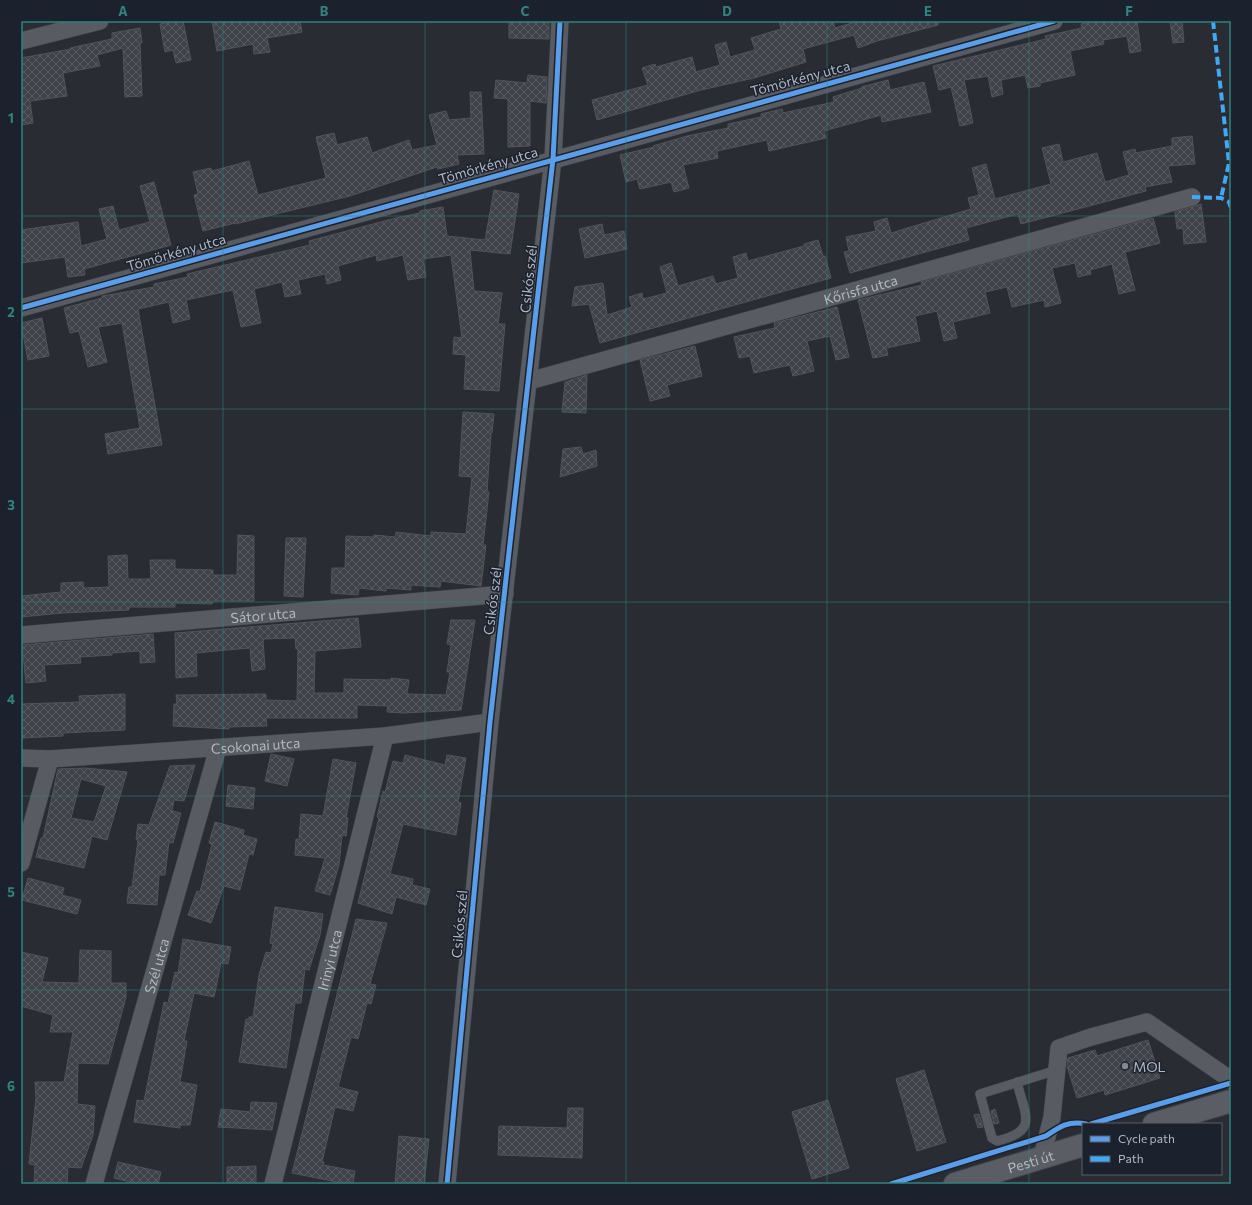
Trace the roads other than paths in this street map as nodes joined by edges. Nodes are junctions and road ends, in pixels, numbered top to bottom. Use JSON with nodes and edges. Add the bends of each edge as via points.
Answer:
{"nodes":[{"id":1,"x":100,"y":21,"type":"edge"},
{"id":2,"x":560,"y":21,"type":"edge"},
{"id":3,"x":1054,"y":21,"type":"edge"},
{"id":4,"x":21,"y":41,"type":"edge"},
{"id":5,"x":553,"y":159,"type":"junction"},
{"id":6,"x":1192,"y":197,"type":"dead end"},
{"id":7,"x":21,"y":308,"type":"edge"},
{"id":8,"x":529,"y":381,"type":"junction"},
{"id":9,"x":505,"y":594,"type":"junction"},
{"id":10,"x":21,"y":635,"type":"edge"},
{"id":11,"x":490,"y":722,"type":"junction"},
{"id":12,"x":385,"y":736,"type":"junction"},
{"id":13,"x":218,"y":748,"type":"junction"},
{"id":14,"x":21,"y":758,"type":"edge"},
{"id":15,"x":50,"y":759,"type":"junction"},
{"id":16,"x":21,"y":863,"type":"edge"},
{"id":17,"x":1057,"y":1070,"type":"junction"},
{"id":18,"x":1231,"y":1080,"type":"edge"},
{"id":19,"x":1017,"y":1082,"type":"junction"},
{"id":20,"x":1231,"y":1102,"type":"edge"},
{"id":21,"x":1158,"y":1123,"type":"edge"},
{"id":22,"x":1082,"y":1145,"type":"edge"},
{"id":23,"x":1042,"y":1157,"type":"junction"},
{"id":24,"x":94,"y":1184,"type":"edge"},
{"id":25,"x":273,"y":1184,"type":"edge"},
{"id":26,"x":447,"y":1184,"type":"edge"},
{"id":27,"x":955,"y":1184,"type":"edge"}],
"edges":[{"from":1,"to":4,"type":"street"},
{"from":2,"to":5,"type":"street","name":"Csikós szél"},
{"from":3,"to":5,"type":"street","name":"Tömörkény utca"},
{"from":5,"to":7,"type":"street","name":"Tömörkény utca"},
{"from":5,"to":8,"type":"street","name":"Csikós szél"},
{"from":6,"to":8,"type":"street","name":"Kőrisfa utca"},
{"from":8,"to":9,"type":"street","name":"Csikós szél"},
{"from":9,"to":10,"type":"street","name":"Sátor utca"},
{"from":9,"to":11,"type":"street","name":"Csikós szél"},
{"from":11,"to":12,"type":"street","name":"Csokonai utca"},
{"from":11,"to":26,"type":"street","name":"Csikós szél"},
{"from":12,"to":13,"type":"street","name":"Csokonai utca"},
{"from":12,"to":25,"type":"street","name":"Irinyi utca"},
{"from":13,"to":15,"type":"street","name":"Csokonai utca"},
{"from":13,"to":24,"type":"street","name":"Szél utca"},
{"from":14,"to":15,"type":"street","name":"Csokonai utca"},
{"from":15,"to":16,"type":"street"},
{"from":17,"to":18,"type":"street","via":[[1059,1048],[1147,1022]]},
{"from":17,"to":19,"type":"lane"},
{"from":17,"to":23,"type":"street","via":[[1052,1117]]},
{"from":19,"to":19,"type":"lane","via":[[980,1094],[992,1138],[997,1141],[1015,1136],[1025,1127],[1027,1120]]},
{"from":20,"to":21,"type":"main road"},
{"from":22,"to":23,"type":"main road","name":"Pesti út"},
{"from":23,"to":27,"type":"main road","name":"Pesti út"}]}
